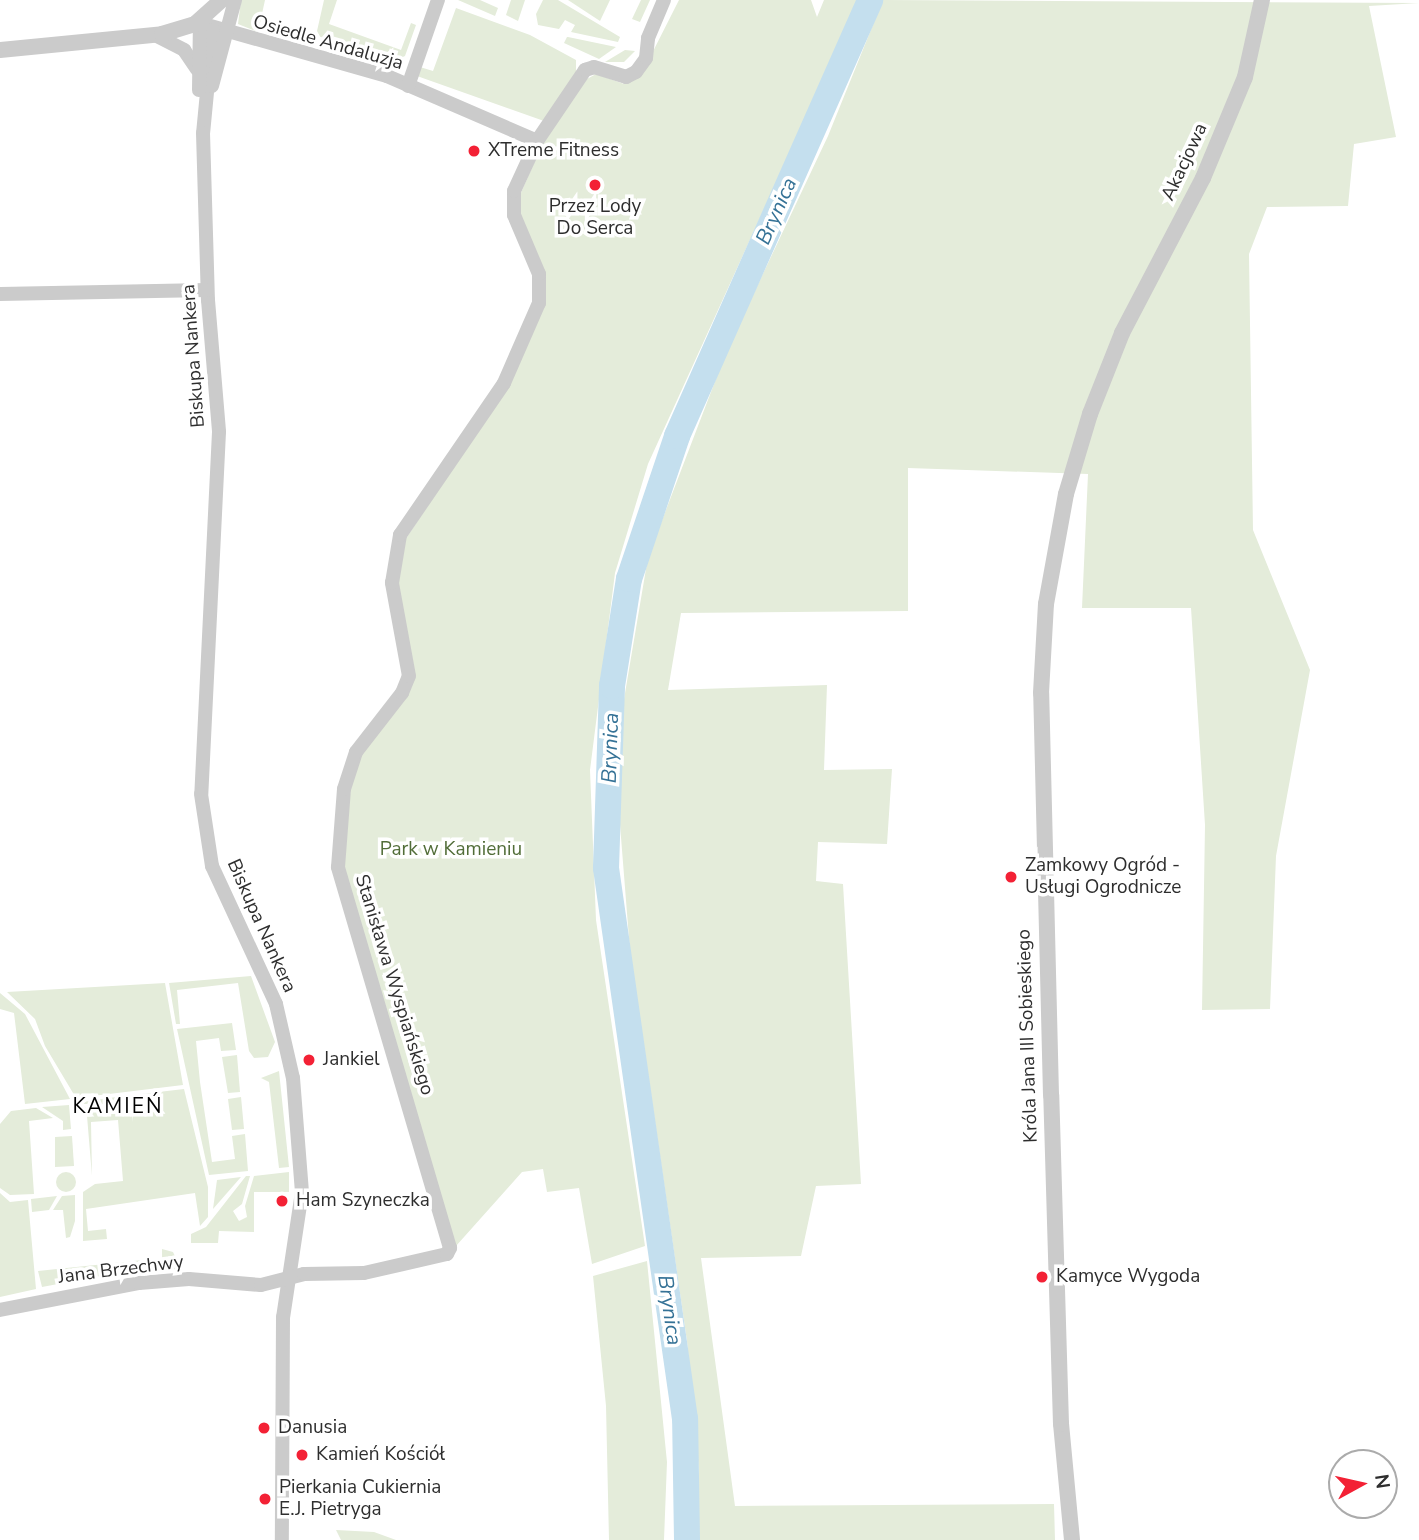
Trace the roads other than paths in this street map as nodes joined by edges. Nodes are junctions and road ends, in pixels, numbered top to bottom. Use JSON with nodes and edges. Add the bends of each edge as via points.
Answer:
{"nodes":[{"id":1,"x":222,"y":0,"type":"edge"},
{"id":2,"x":235,"y":0,"type":"edge"},
{"id":3,"x":438,"y":0,"type":"edge"},
{"id":4,"x":664,"y":0,"type":"edge"},
{"id":5,"x":1262,"y":0,"type":"edge"},
{"id":6,"x":214,"y":28,"type":"junction"},
{"id":7,"x":155,"y":35,"type":"junction"},
{"id":8,"x":0,"y":50,"type":"edge"},
{"id":9,"x":198,"y":70,"type":"junction"},
{"id":10,"x":408,"y":86,"type":"junction"},
{"id":11,"x":204,"y":111,"type":"junction"},
{"id":12,"x":537,"y":141,"type":"junction"},
{"id":13,"x":207,"y":290,"type":"junction"},
{"id":14,"x":0,"y":294,"type":"edge"},
{"id":15,"x":1122,"y":333,"type":"joint"},
{"id":16,"x":288,"y":1278,"type":"junction"},
{"id":17,"x":0,"y":1310,"type":"edge"},
{"id":18,"x":282,"y":1540,"type":"edge"},
{"id":19,"x":1072,"y":1540,"type":"edge"}],
"edges":[{"from":1,"to":6,"type":"street"},
{"from":2,"to":6,"type":"street"},
{"from":3,"to":10,"type":"street","name":"Osiedle Andaluzja"},
{"from":4,"to":12,"type":"street","name":"Stanisława Wyspiańskiego","via":[[648,38],[646,58],[636,72],[626,77],[594,67],[585,70]]},
{"from":5,"to":15,"type":"street","name":"Akacjowa","via":[[1245,77],[1203,178]]},
{"from":6,"to":7,"type":"street"},
{"from":6,"to":9,"type":"street","name":"Biskupa Nankera"},
{"from":6,"to":10,"type":"street","name":"Osiedle Andaluzja","via":[[387,76]]},
{"from":6,"to":11,"type":"street","name":"Biskupa Nankera"},
{"from":7,"to":8,"type":"street"},
{"from":7,"to":9,"type":"street","via":[[184,50]]},
{"from":9,"to":11,"type":"street","name":"Biskupa Nankera"},
{"from":10,"to":12,"type":"street","name":"Osiedle Andaluzja"},
{"from":11,"to":13,"type":"street","name":"Biskupa Nankera"},
{"from":12,"to":16,"type":"street","name":"Stanisława Wyspiańskiego","via":[[511,203],[539,274],[539,303],[505,383],[400,535],[392,583],[409,676],[402,693],[352,759],[339,834],[342,883],[450,1248],[447,1254],[364,1273]]},
{"from":13,"to":14,"type":"street"},
{"from":13,"to":16,"type":"street","name":"Biskupa Nankera","via":[[219,432],[217,536],[201,764],[203,824],[218,881],[276,1004],[286,1040],[302,1192]]},
{"from":15,"to":19,"type":"street","name":"Króla Jana III Sobieskiego","via":[[1090,414],[1063,507],[1046,604],[1041,693],[1060,1411]]},
{"from":16,"to":17,"type":"street","name":"Jana Brzechwy","via":[[261,1285],[189,1279],[139,1283]]},
{"from":16,"to":18,"type":"street","name":"Biskupa Nankera","via":[[283,1317]]}]}
